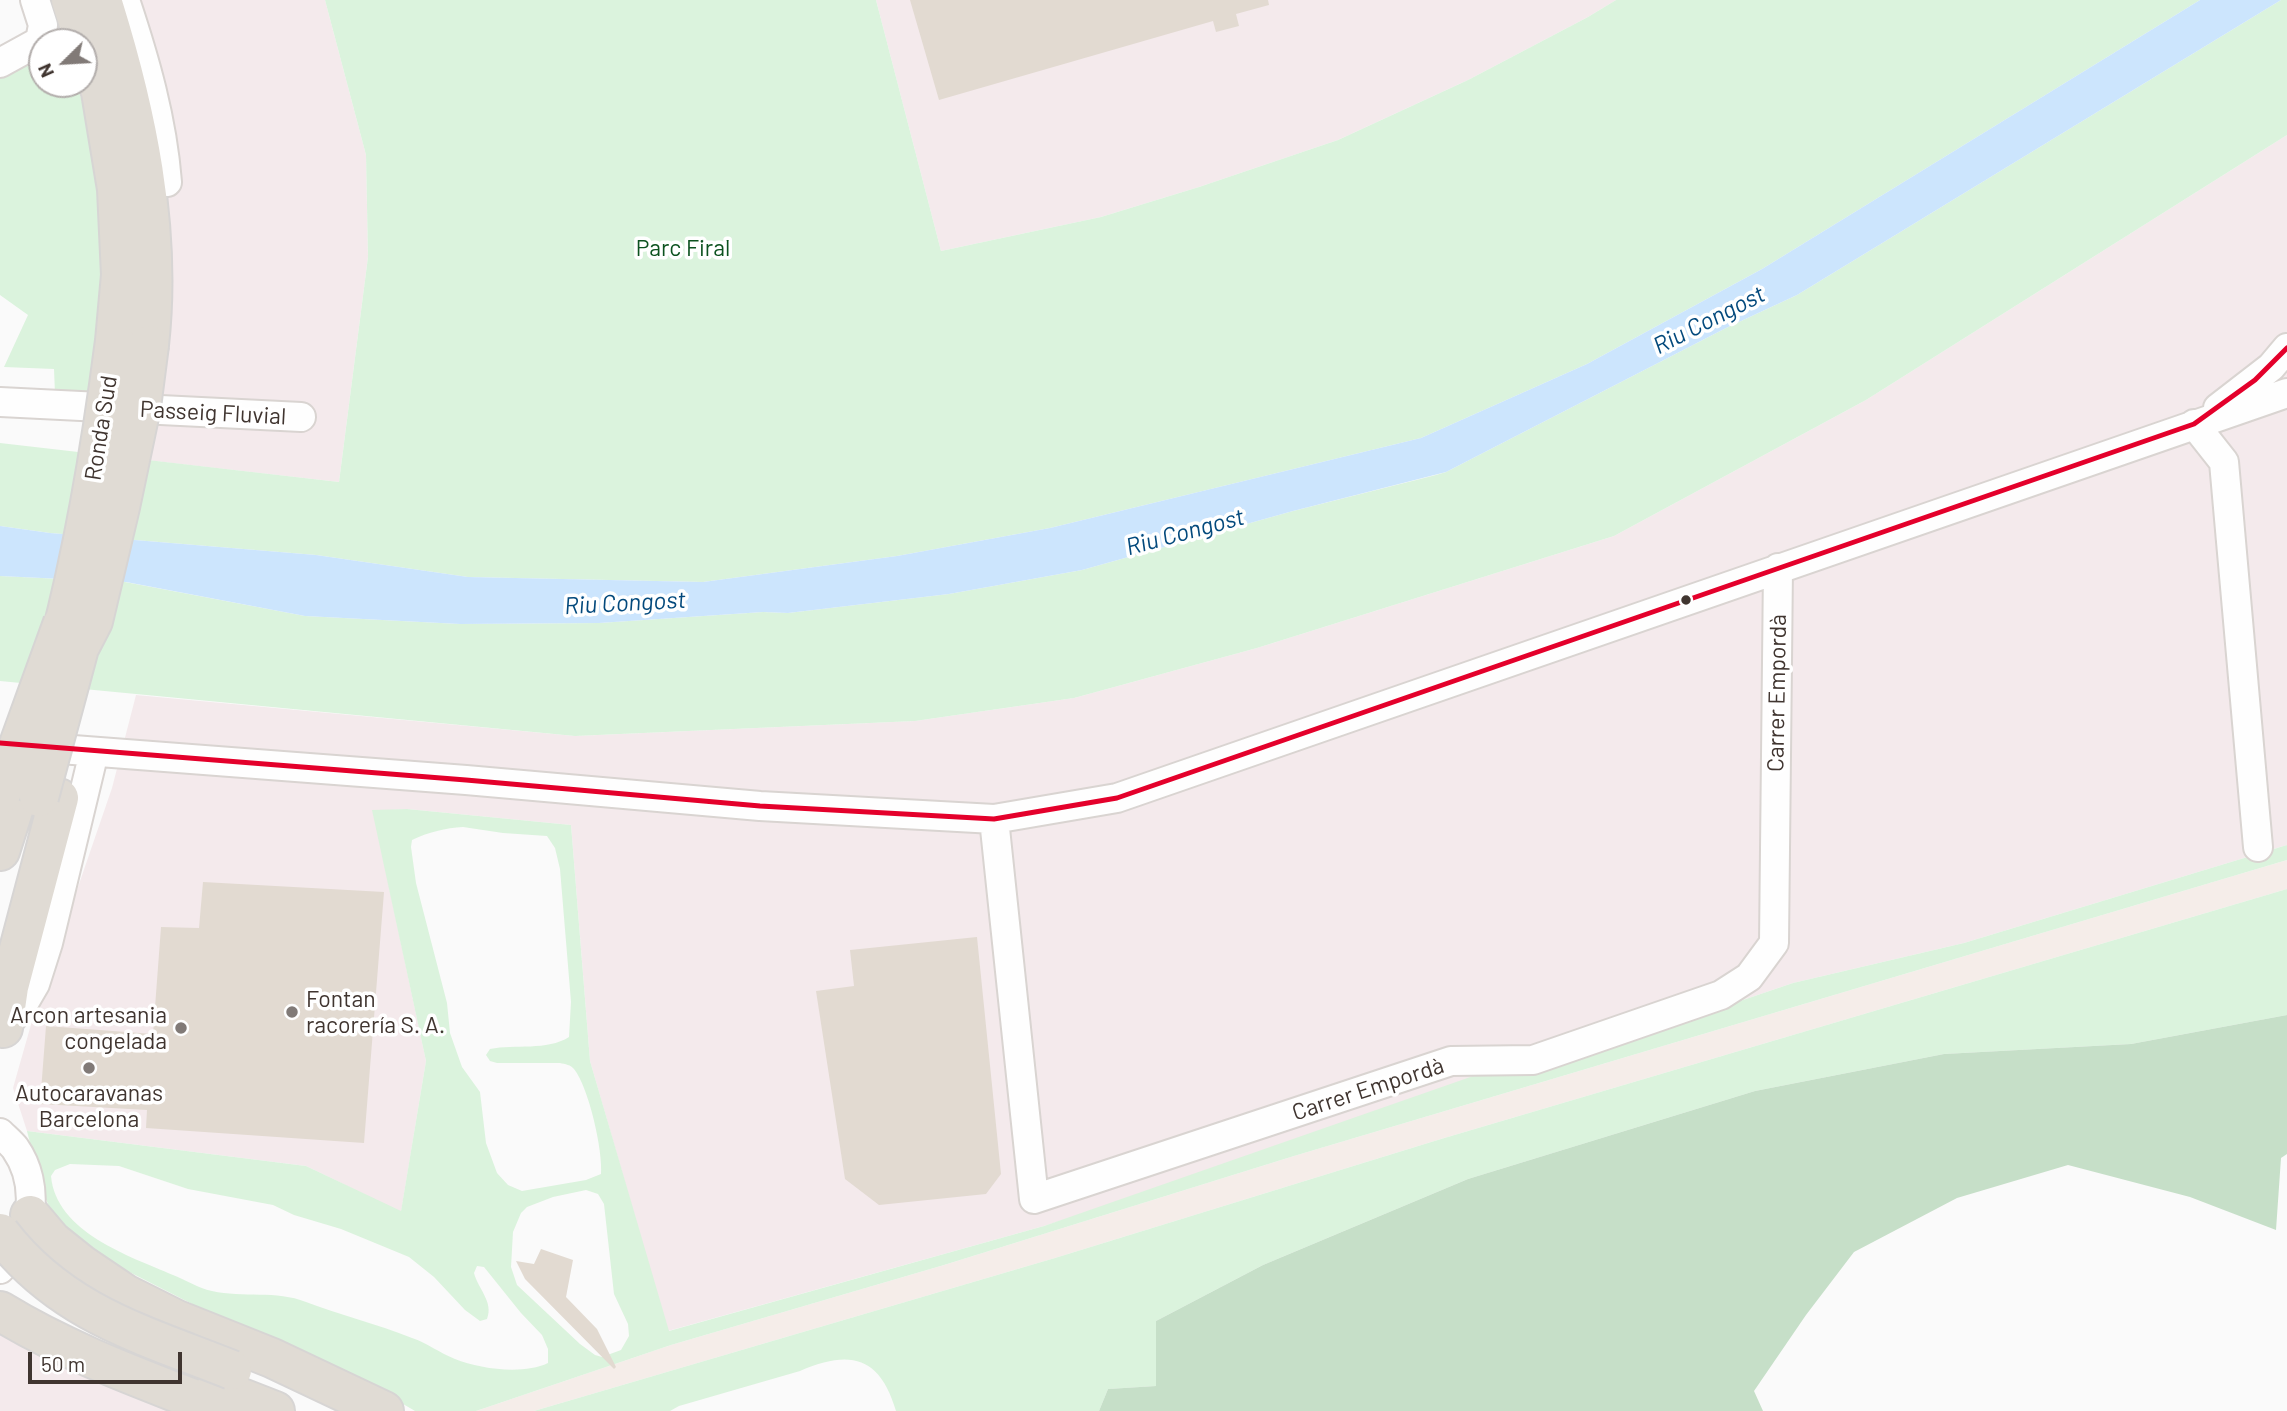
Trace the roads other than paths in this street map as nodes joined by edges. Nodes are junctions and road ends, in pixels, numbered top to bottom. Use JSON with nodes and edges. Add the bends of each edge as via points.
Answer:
{"nodes":[{"id":1,"x":35,"y":0,"type":"edge"},
{"id":2,"x":71,"y":0,"type":"edge"},
{"id":3,"x":121,"y":1,"type":"edge"},
{"id":4,"x":0,"y":63,"type":"edge"},
{"id":5,"x":167,"y":182,"type":"joint"},
{"id":6,"x":153,"y":307,"type":"junction"},
{"id":7,"x":132,"y":343,"type":"junction"},
{"id":8,"x":2287,"y":348,"type":"edge"},
{"id":9,"x":2287,"y":393,"type":"edge"},
{"id":10,"x":0,"y":402,"type":"edge"},
{"id":11,"x":301,"y":417,"type":"dead end"},
{"id":12,"x":2194,"y":424,"type":"junction"},
{"id":13,"x":1778,"y":568,"type":"junction"},
{"id":14,"x":81,"y":613,"type":"junction"},
{"id":15,"x":0,"y":743,"type":"edge"},
{"id":16,"x":94,"y":752,"type":"junction"},
{"id":17,"x":23,"y":796,"type":"edge"},
{"id":18,"x":993,"y":819,"type":"junction"},
{"id":19,"x":2258,"y":847,"type":"dead end"},
{"id":20,"x":0,"y":851,"type":"edge"},
{"id":21,"x":0,"y":924,"type":"edge"},
{"id":22,"x":1,"y":1034,"type":"edge"},
{"id":23,"x":0,"y":1108,"type":"edge"},
{"id":24,"x":7,"y":1140,"type":"edge"},
{"id":25,"x":15,"y":1224,"type":"edge"},
{"id":26,"x":0,"y":1267,"type":"edge"},
{"id":27,"x":0,"y":1311,"type":"edge"},
{"id":28,"x":224,"y":1390,"type":"edge"},
{"id":29,"x":275,"y":1411,"type":"edge"},
{"id":30,"x":332,"y":1411,"type":"edge"},
{"id":31,"x":384,"y":1411,"type":"edge"}],
"edges":[{"from":1,"to":4,"type":"street","via":[[43,25],[40,41]]},
{"from":2,"to":7,"type":"highway","name":"Ronda Sud","via":[[101,92],[117,189],[121,275]]},
{"from":3,"to":5,"type":"street","via":[[152,83]]},
{"from":3,"to":6,"type":"highway","name":"Ronda Sud","via":[[120,59],[149,196]]},
{"from":5,"to":6,"type":"highway","via":[[167,256]]},
{"from":6,"to":7,"type":"highway","name":"Ronda Sud"},
{"from":7,"to":14,"type":"highway","name":"Ronda Sud","bridge":true,"via":[[136,432]]},
{"from":8,"to":12,"type":"street","via":[[2271,367]]},
{"from":9,"to":12,"type":"street"},
{"from":10,"to":11,"type":"street","name":"Passeig Fluvial"},
{"from":12,"to":13,"type":"street"},
{"from":12,"to":19,"type":"street","via":[[2224,462]]},
{"from":13,"to":18,"type":"street","via":[[1116,798]]},
{"from":13,"to":18,"type":"street","name":"Carrer Empordà","via":[[1774,943],[1749,977],[1721,995],[1533,1059],[1451,1061],[1034,1199]]},
{"from":14,"to":17,"type":"highway","bridge":true},
{"from":14,"to":17,"type":"highway","via":[[92,652]]},
{"from":15,"to":16,"type":"street"},
{"from":16,"to":18,"type":"street","via":[[760,806]]},
{"from":16,"to":22,"type":"street","via":[[35,984]]},
{"from":17,"to":20,"type":"highway"},
{"from":17,"to":21,"type":"highway"},
{"from":17,"to":22,"type":"highway","via":[[9,987]]},
{"from":23,"to":24,"type":"street"},
{"from":24,"to":25,"type":"street","via":[[25,1167],[31,1191]]},
{"from":25,"to":26,"type":"street","via":[[25,1234]]},
{"from":25,"to":28,"type":"highway","bridge":true,"via":[[19,1258],[49,1284]]},
{"from":25,"to":31,"type":"highway","via":[[52,1241],[125,1294]]},
{"from":26,"to":28,"type":"highway","via":[[50,1312],[96,1339]]},
{"from":27,"to":28,"type":"highway","via":[[104,1364]]},
{"from":28,"to":29,"type":"highway"},
{"from":28,"to":30,"type":"highway"}]}
